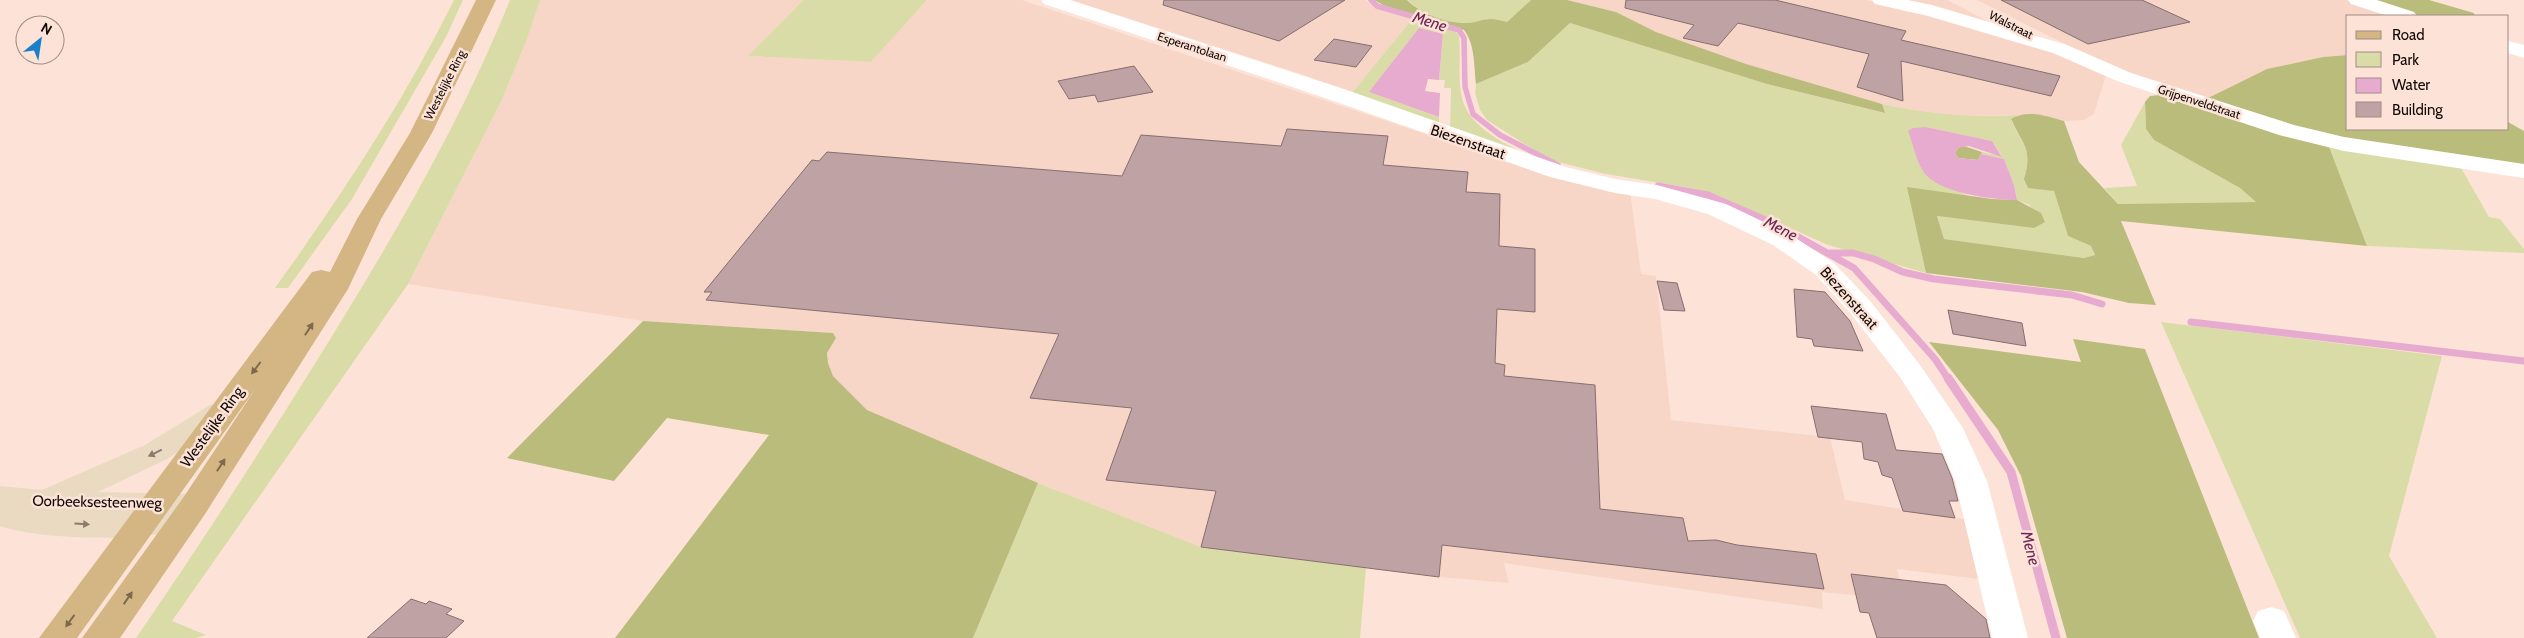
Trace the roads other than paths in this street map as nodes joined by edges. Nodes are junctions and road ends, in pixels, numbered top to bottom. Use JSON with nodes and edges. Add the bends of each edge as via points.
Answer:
{"nodes":[{"id":1,"x":486,"y":0,"type":"edge"},
{"id":2,"x":1051,"y":0,"type":"edge"},
{"id":3,"x":1882,"y":0,"type":"edge"},
{"id":4,"x":1963,"y":0,"type":"edge"},
{"id":5,"x":2358,"y":0,"type":"edge"},
{"id":6,"x":2404,"y":15,"type":"edge"},
{"id":7,"x":2509,"y":47,"type":"edge"},
{"id":8,"x":2060,"y":49,"type":"junction"},
{"id":9,"x":2524,"y":52,"type":"edge"},
{"id":10,"x":1333,"y":93,"type":"joint"},
{"id":11,"x":2524,"y":171,"type":"edge"},
{"id":12,"x":369,"y":219,"type":"junction"},
{"id":13,"x":226,"y":408,"type":"junction"},
{"id":14,"x":0,"y":498,"type":"edge"},
{"id":15,"x":40,"y":503,"type":"junction"},
{"id":16,"x":0,"y":513,"type":"edge"},
{"id":17,"x":169,"y":513,"type":"junction"},
{"id":18,"x":57,"y":638,"type":"edge"},
{"id":19,"x":100,"y":638,"type":"edge"},
{"id":20,"x":2010,"y":638,"type":"edge"}],
"edges":[{"from":1,"to":12,"type":"main road","name":"Westelijke Ring","via":[[421,133]]},
{"from":2,"to":10,"type":"street","name":"Esperantolaan"},
{"from":3,"to":8,"type":"street","name":"Grijpenveldstraat"},
{"from":4,"to":8,"type":"street","name":"Walstraat"},
{"from":5,"to":6,"type":"street"},
{"from":7,"to":9,"type":"street"},
{"from":8,"to":11,"type":"street","name":"Grijpenveldstraat","via":[[2124,77],[2288,130],[2344,144]]},
{"from":10,"to":20,"type":"street","name":"Biezenstraat","via":[[1558,172],[1615,186],[1658,192],[1717,209],[1782,240],[1825,269],[1861,308],[1948,428],[1971,482]]},
{"from":12,"to":13,"type":"main road","name":"Westelijke Ring","one_way":true,"via":[[309,294]]},
{"from":17,"to":12,"type":"main road","name":"Westelijke Ring","one_way":true,"via":[[335,289]]},
{"from":13,"to":15,"type":"street","one_way":true,"via":[[168,447]]},
{"from":13,"to":17,"type":"main road","name":"Westelijke Ring"},
{"from":14,"to":15,"type":"street","name":"Oorbeeksesteenweg"},
{"from":15,"to":17,"type":"street","name":"Oorbeeksesteenweg"},
{"from":16,"to":17,"type":"street","name":"Oorbeeksesteenweg","one_way":true,"via":[[22,521]]},
{"from":17,"to":18,"type":"main road","name":"Westelijke Ring","one_way":true},
{"from":19,"to":17,"type":"main road","name":"Westelijke Ring","one_way":true}]}
